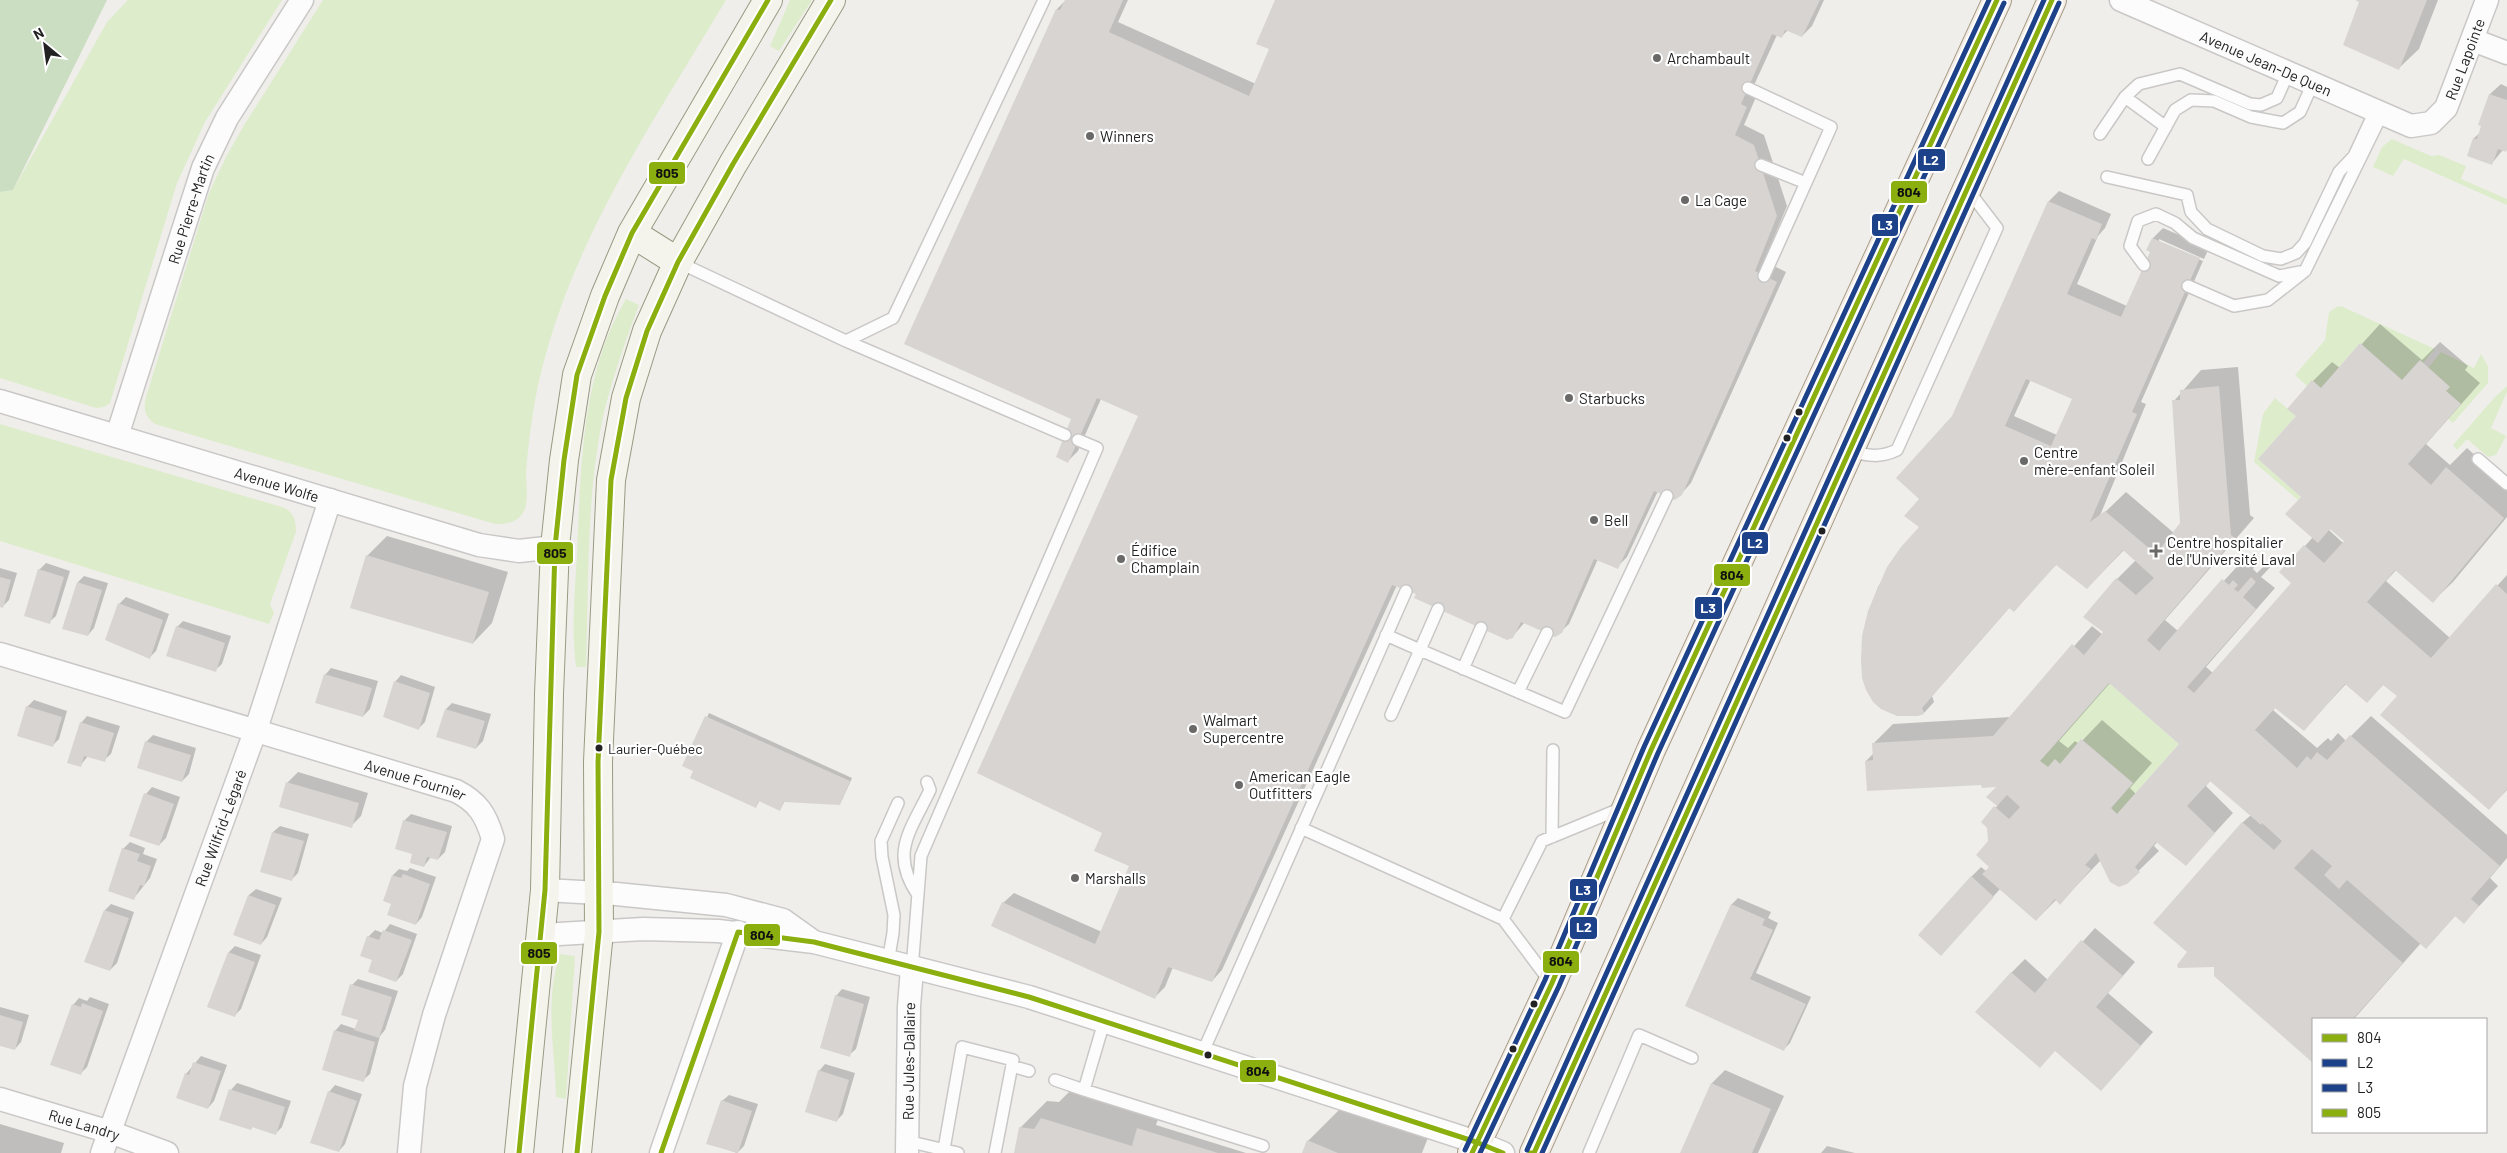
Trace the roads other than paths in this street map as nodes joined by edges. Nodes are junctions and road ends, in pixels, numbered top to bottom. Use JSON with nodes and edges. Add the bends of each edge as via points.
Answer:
{"nodes":[{"id":1,"x":302,"y":0,"type":"edge"},
{"id":2,"x":768,"y":0,"type":"edge"},
{"id":3,"x":832,"y":0,"type":"edge"},
{"id":4,"x":1044,"y":0,"type":"edge"},
{"id":5,"x":1997,"y":0,"type":"edge"},
{"id":6,"x":2052,"y":0,"type":"edge"},
{"id":7,"x":2487,"y":0,"type":"edge"},
{"id":8,"x":2128,"y":1,"type":"edge"},
{"id":9,"x":2473,"y":40,"type":"junction"},
{"id":10,"x":2507,"y":53,"type":"edge"},
{"id":11,"x":2288,"y":73,"type":"junction"},
{"id":12,"x":2313,"y":84,"type":"junction"},
{"id":13,"x":1748,"y":88,"type":"dead end"},
{"id":14,"x":2125,"y":97,"type":"junction"},
{"id":15,"x":2379,"y":113,"type":"junction"},
{"id":16,"x":2411,"y":126,"type":"joint"},
{"id":17,"x":2166,"y":127,"type":"junction"},
{"id":18,"x":2100,"y":134,"type":"dead end"},
{"id":19,"x":2148,"y":159,"type":"dead end"},
{"id":20,"x":1760,"y":165,"type":"dead end"},
{"id":21,"x":2107,"y":177,"type":"dead end"},
{"id":22,"x":1806,"y":183,"type":"junction"},
{"id":23,"x":1967,"y":190,"type":"junction"},
{"id":24,"x":632,"y":233,"type":"junction"},
{"id":25,"x":678,"y":262,"type":"junction"},
{"id":26,"x":2144,"y":265,"type":"dead end"},
{"id":27,"x":2305,"y":271,"type":"junction"},
{"id":28,"x":1764,"y":276,"type":"dead end"},
{"id":29,"x":2188,"y":286,"type":"dead end"},
{"id":30,"x":846,"y":341,"type":"junction"},
{"id":31,"x":0,"y":401,"type":"edge"},
{"id":32,"x":1065,"y":435,"type":"dead end"},
{"id":33,"x":117,"y":436,"type":"junction"},
{"id":34,"x":1078,"y":440,"type":"dead end"},
{"id":35,"x":1850,"y":451,"type":"junction"},
{"id":36,"x":2478,"y":459,"type":"dead end"},
{"id":37,"x":2507,"y":484,"type":"edge"},
{"id":38,"x":1667,"y":496,"type":"dead end"},
{"id":39,"x":330,"y":500,"type":"junction"},
{"id":40,"x":555,"y":547,"type":"junction"},
{"id":41,"x":1406,"y":591,"type":"dead end"},
{"id":42,"x":1438,"y":609,"type":"dead end"},
{"id":43,"x":1480,"y":628,"type":"dead end"},
{"id":44,"x":1547,"y":633,"type":"dead end"},
{"id":45,"x":1386,"y":635,"type":"junction"},
{"id":46,"x":1420,"y":650,"type":"junction"},
{"id":47,"x":0,"y":654,"type":"edge"},
{"id":48,"x":1463,"y":668,"type":"junction"},
{"id":49,"x":1518,"y":692,"type":"junction"},
{"id":50,"x":1391,"y":715,"type":"dead end"},
{"id":51,"x":256,"y":729,"type":"junction"},
{"id":52,"x":1553,"y":750,"type":"dead end"},
{"id":53,"x":927,"y":782,"type":"dead end"},
{"id":54,"x":898,"y":803,"type":"dead end"},
{"id":55,"x":1626,"y":807,"type":"junction"},
{"id":56,"x":1301,"y":828,"type":"junction"},
{"id":57,"x":1552,"y":836,"type":"junction"},
{"id":58,"x":544,"y":890,"type":"junction"},
{"id":59,"x":598,"y":893,"type":"junction"},
{"id":60,"x":918,"y":895,"type":"junction"},
{"id":61,"x":1503,"y":919,"type":"junction"},
{"id":62,"x":599,"y":932,"type":"junction"},
{"id":63,"x":738,"y":932,"type":"junction"},
{"id":64,"x":542,"y":934,"type":"junction"},
{"id":65,"x":814,"y":942,"type":"junction"},
{"id":66,"x":888,"y":962,"type":"junction"},
{"id":67,"x":912,"y":968,"type":"junction"},
{"id":68,"x":1552,"y":983,"type":"junction"},
{"id":69,"x":1104,"y":1022,"type":"junction"},
{"id":70,"x":1202,"y":1054,"type":"junction"},
{"id":71,"x":1692,"y":1058,"type":"dead end"},
{"id":72,"x":1012,"y":1066,"type":"junction"},
{"id":73,"x":1029,"y":1071,"type":"dead end"},
{"id":74,"x":1054,"y":1080,"type":"dead end"},
{"id":75,"x":1084,"y":1090,"type":"junction"},
{"id":76,"x":0,"y":1099,"type":"edge"},
{"id":77,"x":110,"y":1132,"type":"junction"},
{"id":78,"x":1263,"y":1146,"type":"dead end"},
{"id":79,"x":907,"y":1147,"type":"edge"},
{"id":80,"x":1474,"y":1147,"type":"edge"},
{"id":81,"x":944,"y":1149,"type":"junction"},
{"id":82,"x":102,"y":1153,"type":"edge"},
{"id":83,"x":167,"y":1153,"type":"edge"},
{"id":84,"x":409,"y":1153,"type":"edge"},
{"id":85,"x":519,"y":1153,"type":"edge"},
{"id":86,"x":578,"y":1153,"type":"edge"},
{"id":87,"x":661,"y":1153,"type":"edge"},
{"id":88,"x":958,"y":1153,"type":"edge"},
{"id":89,"x":995,"y":1153,"type":"edge"},
{"id":90,"x":1503,"y":1153,"type":"edge"},
{"id":91,"x":1533,"y":1153,"type":"edge"},
{"id":92,"x":1589,"y":1153,"type":"edge"}],
"edges":[{"from":1,"to":33,"type":"street","name":"Rue Pierre-Martin","via":[[227,118],[203,168]]},
{"from":2,"to":24,"type":"main road"},
{"from":3,"to":25,"type":"main road","via":[[732,164]]},
{"from":4,"to":30,"type":"lane","via":[[893,318]]},
{"from":5,"to":55,"type":"main road"},
{"from":6,"to":23,"type":"main road"},
{"from":7,"to":9,"type":"street","name":"Rue Lapointe"},
{"from":8,"to":11,"type":"street","name":"Avenue Jean-De Quen"},
{"from":9,"to":10,"type":"street"},
{"from":9,"to":16,"type":"street","name":"Rue Lapointe","via":[[2446,108],[2431,123]]},
{"from":11,"to":12,"type":"street","name":"Avenue Jean-De Quen"},
{"from":11,"to":14,"type":"lane","via":[[2277,98],[2261,105],[2250,104],[2180,74],[2139,84]]},
{"from":12,"to":15,"type":"street","name":"Avenue Jean-De Quen"},
{"from":12,"to":17,"type":"lane","via":[[2300,112],[2283,123],[2252,117],[2214,101],[2191,100],[2175,110]]},
{"from":13,"to":22,"type":"lane","via":[[1831,127]]},
{"from":14,"to":17,"type":"lane"},
{"from":14,"to":18,"type":"lane"},
{"from":15,"to":16,"type":"street","name":"Avenue Jean-De Quen"},
{"from":15,"to":21,"type":"lane","via":[[2354,156],[2339,172],[2305,243],[2296,253],[2281,259],[2263,256],[2207,229],[2191,212],[2187,195]]},
{"from":15,"to":27,"type":"lane"},
{"from":17,"to":19,"type":"lane"},
{"from":20,"to":22,"type":"lane"},
{"from":22,"to":28,"type":"lane"},
{"from":23,"to":35,"type":"main road"},
{"from":23,"to":35,"type":"lane","via":[[1997,228],[1897,450],[1885,456],[1871,457]]},
{"from":24,"to":25,"type":"main road"},
{"from":24,"to":40,"type":"main road","via":[[605,296],[578,375],[564,460]]},
{"from":25,"to":30,"type":"lane"},
{"from":25,"to":59,"type":"main road","via":[[647,331],[626,398],[613,465],[599,753]]},
{"from":26,"to":27,"type":"lane","via":[[2130,246],[2138,221],[2156,214],[2175,223],[2193,238],[2279,276]]},
{"from":27,"to":29,"type":"lane","via":[[2268,300],[2234,306]]},
{"from":30,"to":32,"type":"lane"},
{"from":31,"to":33,"type":"street","name":"Avenue Wolfe"},
{"from":33,"to":39,"type":"street","name":"Avenue Wolfe"},
{"from":34,"to":60,"type":"lane","via":[[1097,448],[921,856]]},
{"from":35,"to":91,"type":"main road"},
{"from":36,"to":37,"type":"lane"},
{"from":38,"to":49,"type":"lane","via":[[1565,712]]},
{"from":39,"to":40,"type":"street","name":"Avenue Wolfe","via":[[480,545],[519,550]]},
{"from":39,"to":51,"type":"street","name":"Rue Wilfrid-Légaré"},
{"from":40,"to":58,"type":"main road"},
{"from":41,"to":45,"type":"lane"},
{"from":42,"to":46,"type":"lane"},
{"from":43,"to":48,"type":"lane"},
{"from":44,"to":49,"type":"lane"},
{"from":45,"to":46,"type":"lane"},
{"from":45,"to":56,"type":"lane"},
{"from":46,"to":48,"type":"lane"},
{"from":46,"to":50,"type":"lane"},
{"from":47,"to":51,"type":"street","name":"Avenue Fournier"},
{"from":48,"to":49,"type":"lane"},
{"from":51,"to":77,"type":"street","name":"Rue Wilfrid-Légaré"},
{"from":51,"to":84,"type":"street","name":"Avenue Fournier","via":[[456,791],[479,806],[488,820],[493,839],[415,1086]]},
{"from":52,"to":57,"type":"lane"},
{"from":53,"to":60,"type":"lane","via":[[930,790],[904,844],[903,863],[907,879]]},
{"from":54,"to":66,"type":"lane","via":[[881,841],[894,915]]},
{"from":55,"to":57,"type":"lane"},
{"from":55,"to":68,"type":"main road"},
{"from":56,"to":61,"type":"lane"},
{"from":56,"to":70,"type":"lane"},
{"from":57,"to":61,"type":"lane","via":[[1542,841]]},
{"from":58,"to":59,"type":"street"},
{"from":58,"to":64,"type":"main road"},
{"from":59,"to":62,"type":"main road"},
{"from":59,"to":65,"type":"street","via":[[726,905],[783,920]]},
{"from":60,"to":67,"type":"lane"},
{"from":61,"to":68,"type":"lane"},
{"from":62,"to":63,"type":"street","via":[[643,929]]},
{"from":62,"to":64,"type":"street"},
{"from":62,"to":86,"type":"main road"},
{"from":63,"to":65,"type":"street"},
{"from":63,"to":87,"type":"street"},
{"from":64,"to":85,"type":"main road"},
{"from":65,"to":66,"type":"street"},
{"from":66,"to":67,"type":"street"},
{"from":67,"to":69,"type":"street","via":[[1029,997]]},
{"from":67,"to":79,"type":"street","name":"Rue Jules-Dallaire"},
{"from":68,"to":80,"type":"main road"},
{"from":69,"to":70,"type":"street"},
{"from":69,"to":75,"type":"lane"},
{"from":70,"to":80,"type":"street"},
{"from":71,"to":92,"type":"lane","via":[[1639,1035]]},
{"from":72,"to":73,"type":"lane"},
{"from":72,"to":81,"type":"lane","via":[[1013,1060],[962,1047]]},
{"from":72,"to":89,"type":"lane"},
{"from":74,"to":75,"type":"lane"},
{"from":75,"to":78,"type":"lane"},
{"from":76,"to":77,"type":"street","name":"Rue Landry"},
{"from":77,"to":82,"type":"street","name":"Rue Wilfrid-Légaré"},
{"from":77,"to":83,"type":"street","name":"Rue Landry"},
{"from":79,"to":81,"type":"lane"},
{"from":80,"to":90,"type":"street"},
{"from":81,"to":88,"type":"lane"}]}
